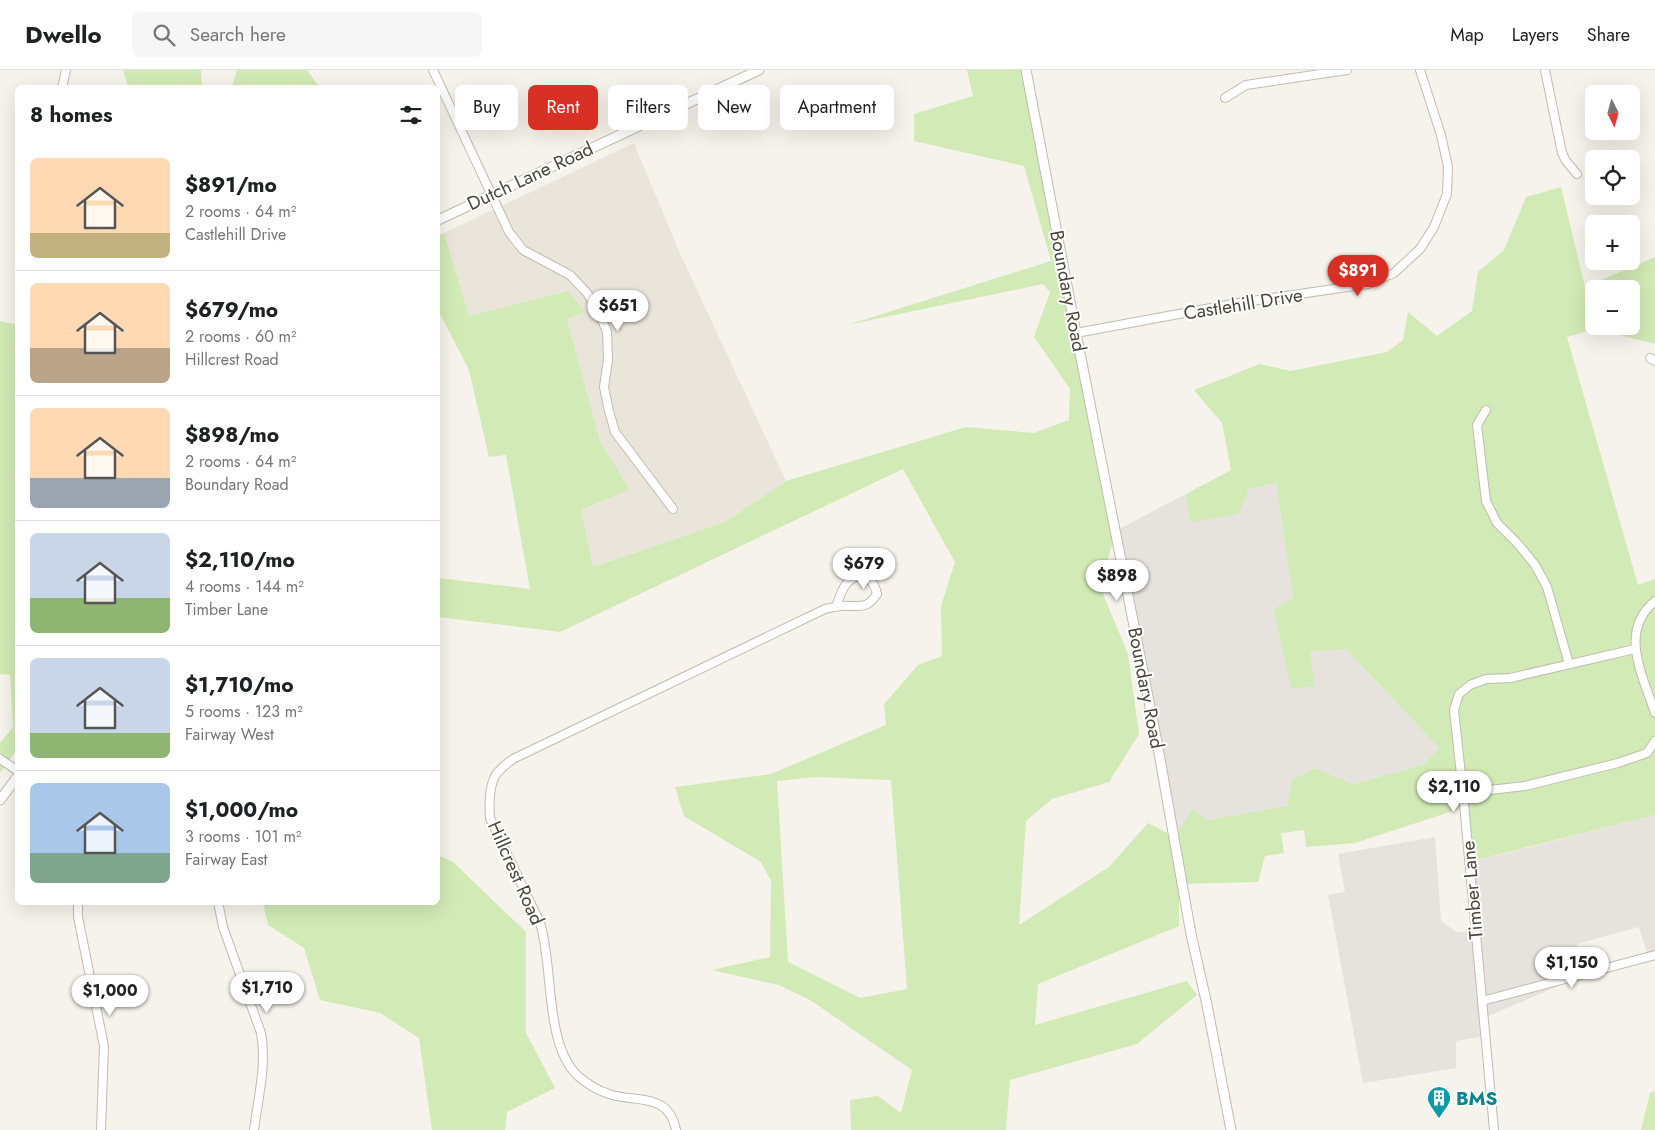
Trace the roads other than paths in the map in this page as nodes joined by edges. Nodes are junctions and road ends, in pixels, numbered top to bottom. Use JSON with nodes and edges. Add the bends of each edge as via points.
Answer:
{"nodes":[{"id":1,"x":66,"y":70,"type":"edge"},
{"id":2,"x":433,"y":70,"type":"edge"},
{"id":3,"x":759,"y":70,"type":"edge"},
{"id":4,"x":1026,"y":70,"type":"edge"},
{"id":5,"x":1347,"y":70,"type":"edge"},
{"id":6,"x":1420,"y":70,"type":"edge"},
{"id":7,"x":1545,"y":70,"type":"edge"},
{"id":8,"x":63,"y":85,"type":"edge"},
{"id":9,"x":1225,"y":98,"type":"dead end"},
{"id":10,"x":1577,"y":174,"type":"dead end"},
{"id":11,"x":491,"y":194,"type":"junction"},
{"id":12,"x":440,"y":219,"type":"edge"},
{"id":13,"x":1076,"y":333,"type":"junction"},
{"id":14,"x":1486,"y":410,"type":"dead end"},
{"id":15,"x":673,"y":509,"type":"dead end"},
{"id":16,"x":1655,"y":601,"type":"edge"},
{"id":17,"x":836,"y":607,"type":"junction"},
{"id":18,"x":1635,"y":649,"type":"junction"},
{"id":19,"x":1569,"y":664,"type":"junction"},
{"id":20,"x":1655,"y":713,"type":"edge"},
{"id":21,"x":1655,"y":741,"type":"edge"},
{"id":22,"x":0,"y":759,"type":"edge"},
{"id":23,"x":15,"y":769,"type":"edge"},
{"id":24,"x":15,"y":780,"type":"edge"},
{"id":25,"x":1463,"y":793,"type":"junction"},
{"id":26,"x":0,"y":800,"type":"edge"},
{"id":27,"x":78,"y":905,"type":"edge"},
{"id":28,"x":219,"y":905,"type":"edge"},
{"id":29,"x":1655,"y":955,"type":"edge"},
{"id":30,"x":1482,"y":1001,"type":"junction"},
{"id":31,"x":101,"y":1130,"type":"edge"},
{"id":32,"x":254,"y":1130,"type":"edge"},
{"id":33,"x":676,"y":1130,"type":"edge"},
{"id":34,"x":1231,"y":1130,"type":"edge"},
{"id":35,"x":1494,"y":1130,"type":"edge"}],
"edges":[{"from":1,"to":8,"type":"street"},
{"from":2,"to":11,"type":"street"},
{"from":3,"to":11,"type":"street","name":"Dutch Lane Road"},
{"from":4,"to":13,"type":"street","name":"Boundary Road"},
{"from":5,"to":9,"type":"street","via":[[1246,84]]},
{"from":6,"to":13,"type":"street","name":"Castlehill Drive","via":[[1448,167],[1447,194],[1434,227],[1420,249],[1394,273],[1368,284],[1238,303]]},
{"from":7,"to":10,"type":"street","via":[[1562,153]]},
{"from":11,"to":12,"type":"street","name":"Dutch Lane Road"},
{"from":11,"to":15,"type":"street","via":[[509,232],[523,250],[570,275],[587,293],[599,313],[607,332],[608,360],[604,387],[615,432]]},
{"from":13,"to":34,"type":"street","name":"Boundary Road"},
{"from":14,"to":19,"type":"street","via":[[1477,425],[1486,500],[1497,523],[1535,565],[1547,587]]},
{"from":16,"to":18,"type":"street","via":[[1646,608],[1635,632]]},
{"from":17,"to":17,"type":"street","name":"Hillcrest Road","via":[[843,587],[853,578],[862,576],[876,586],[877,594],[865,606]]},
{"from":17,"to":33,"type":"street","name":"Hillcrest Road","via":[[825,609],[513,759],[496,773],[491,788],[490,818],[545,938],[555,1027],[567,1064],[591,1087],[662,1106],[675,1122]]},
{"from":18,"to":19,"type":"street","name":"Timber Lane"},
{"from":18,"to":20,"type":"street"},
{"from":19,"to":25,"type":"street","name":"Timber Lane","via":[[1470,684],[1459,694],[1454,710]]},
{"from":21,"to":25,"type":"street","via":[[1647,753],[1618,763],[1525,786]]},
{"from":22,"to":23,"type":"street"},
{"from":24,"to":26,"type":"street"},
{"from":25,"to":30,"type":"street","name":"Timber Lane"},
{"from":27,"to":31,"type":"street","via":[[104,1046]]},
{"from":28,"to":32,"type":"street","via":[[223,927],[264,1044]]},
{"from":29,"to":30,"type":"street"},
{"from":30,"to":35,"type":"street","name":"Timber Lane"}]}
